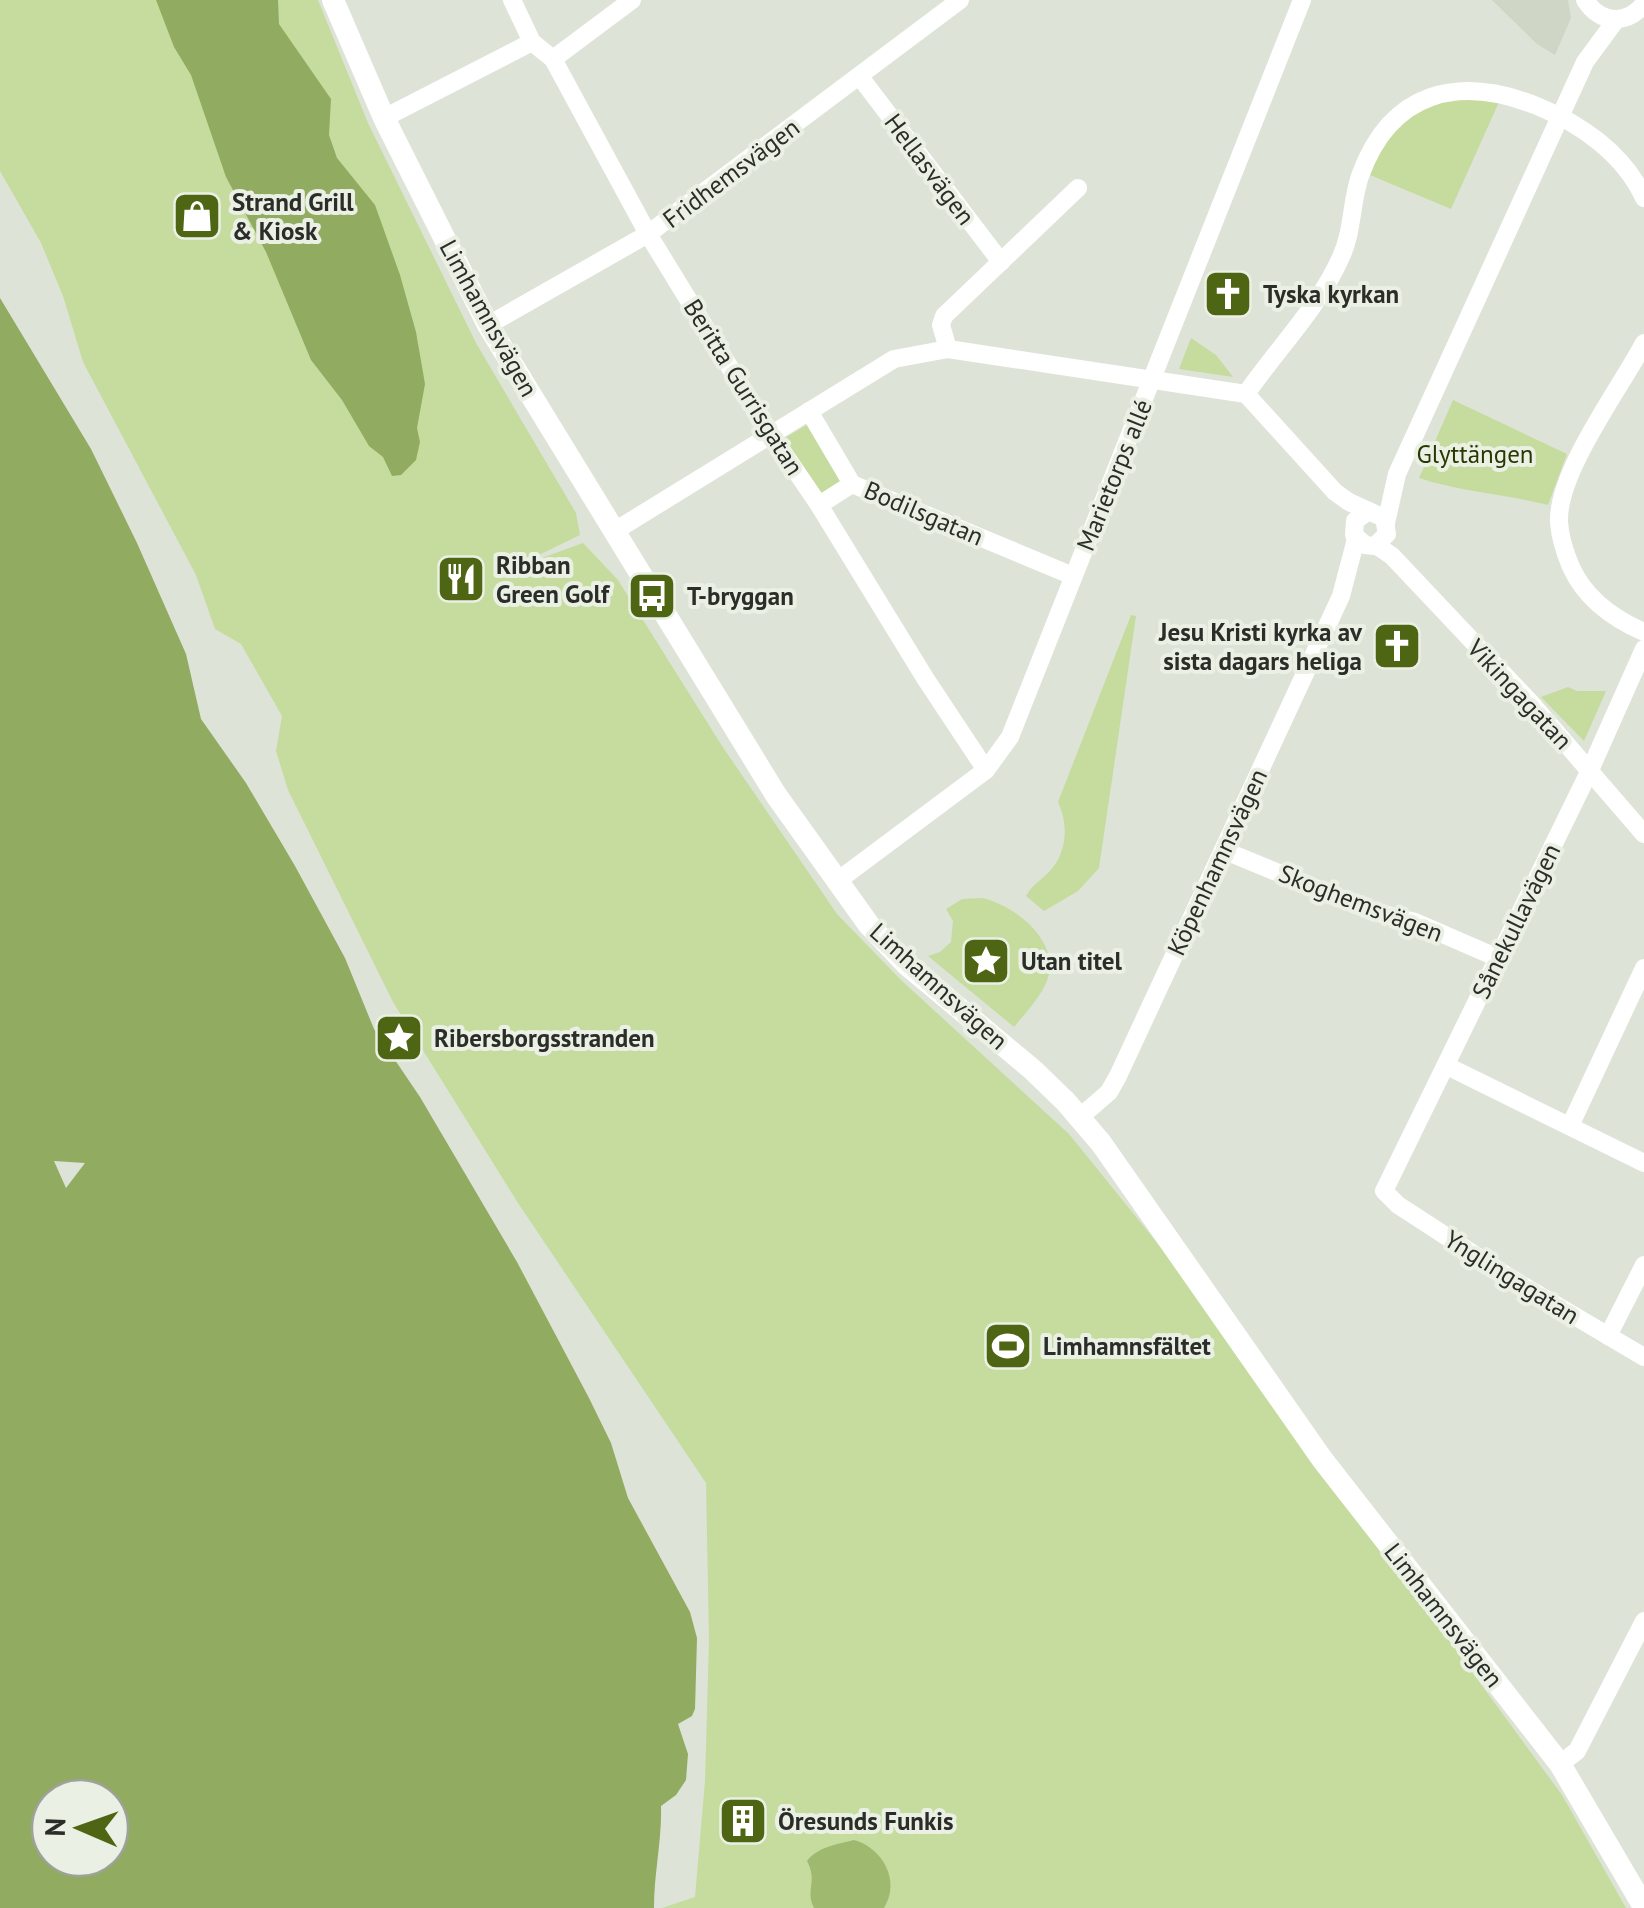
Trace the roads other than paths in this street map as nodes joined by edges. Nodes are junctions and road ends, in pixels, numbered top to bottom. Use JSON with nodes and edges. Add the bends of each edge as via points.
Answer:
{"nodes":[{"id":1,"x":333,"y":0,"type":"edge"},
{"id":2,"x":512,"y":0,"type":"edge"},
{"id":3,"x":632,"y":0,"type":"edge"},
{"id":4,"x":960,"y":0,"type":"edge"},
{"id":5,"x":1302,"y":0,"type":"edge"},
{"id":6,"x":1587,"y":3,"type":"edge"},
{"id":7,"x":1644,"y":4,"type":"edge"},
{"id":8,"x":1619,"y":20,"type":"junction"},
{"id":9,"x":1644,"y":24,"type":"edge"},
{"id":10,"x":532,"y":42,"type":"junction"},
{"id":11,"x":554,"y":59,"type":"junction"},
{"id":12,"x":1585,"y":62,"type":"junction"},
{"id":13,"x":860,"y":77,"type":"junction"},
{"id":14,"x":1560,"y":116,"type":"junction"},
{"id":15,"x":384,"y":118,"type":"junction"},
{"id":16,"x":1078,"y":188,"type":"dead end"},
{"id":17,"x":1644,"y":198,"type":"edge"},
{"id":18,"x":648,"y":234,"type":"junction"},
{"id":19,"x":1000,"y":262,"type":"junction"},
{"id":20,"x":488,"y":325,"type":"junction"},
{"id":21,"x":1644,"y":343,"type":"edge"},
{"id":22,"x":948,"y":348,"type":"junction"},
{"id":23,"x":1152,"y":381,"type":"junction"},
{"id":24,"x":1246,"y":394,"type":"junction"},
{"id":25,"x":809,"y":411,"type":"junction"},
{"id":26,"x":770,"y":434,"type":"junction"},
{"id":27,"x":1397,"y":474,"type":"junction"},
{"id":28,"x":852,"y":484,"type":"junction"},
{"id":29,"x":819,"y":505,"type":"junction"},
{"id":30,"x":1362,"y":522,"type":"junction"},
{"id":31,"x":613,"y":532,"type":"junction"},
{"id":32,"x":1383,"y":541,"type":"junction"},
{"id":33,"x":1073,"y":576,"type":"junction"},
{"id":34,"x":1341,"y":596,"type":"junction"},
{"id":35,"x":1644,"y":632,"type":"edge"},
{"id":36,"x":1644,"y":649,"type":"edge"},
{"id":37,"x":1636,"y":688,"type":"edge"},
{"id":38,"x":986,"y":770,"type":"junction"},
{"id":39,"x":1590,"y":770,"type":"junction"},
{"id":40,"x":1644,"y":834,"type":"edge"},
{"id":41,"x":1223,"y":850,"type":"junction"},
{"id":42,"x":836,"y":882,"type":"junction"},
{"id":43,"x":1498,"y":958,"type":"junction"},
{"id":44,"x":1644,"y":968,"type":"edge"},
{"id":45,"x":1447,"y":1066,"type":"junction"},
{"id":46,"x":1079,"y":1118,"type":"junction"},
{"id":47,"x":1570,"y":1126,"type":"junction"},
{"id":48,"x":1644,"y":1163,"type":"edge"},
{"id":49,"x":1384,"y":1191,"type":"joint"},
{"id":50,"x":1644,"y":1265,"type":"edge"},
{"id":51,"x":1608,"y":1336,"type":"junction"},
{"id":52,"x":1644,"y":1358,"type":"edge"},
{"id":53,"x":1644,"y":1621,"type":"edge"},
{"id":54,"x":1560,"y":1764,"type":"junction"},
{"id":55,"x":1644,"y":1908,"type":"edge"}],
"edges":[{"from":1,"to":15,"type":"main road","name":"Limhamnsvägen"},
{"from":2,"to":10,"type":"street","name":"Beritta Gurrisgatan"},
{"from":3,"to":11,"type":"street"},
{"from":4,"to":13,"type":"street","name":"Fridhemsvägen"},
{"from":5,"to":23,"type":"street","name":"Marietorps allé"},
{"from":6,"to":8,"type":"street","name":"Köpenhamnsvägen","via":[[1596,14]]},
{"from":6,"to":12,"type":"street","name":"Köpenhamnsvägen","via":[[1592,29]]},
{"from":7,"to":8,"type":"street","name":"Köpenhamnsvägen"},
{"from":8,"to":9,"type":"street"},
{"from":8,"to":12,"type":"street","name":"Köpenhamnsvägen"},
{"from":10,"to":11,"type":"street","name":"Beritta Gurrisgatan"},
{"from":10,"to":15,"type":"street"},
{"from":11,"to":18,"type":"street","name":"Beritta Gurrisgatan"},
{"from":12,"to":14,"type":"street","name":"Köpenhamnsvägen"},
{"from":13,"to":18,"type":"street","name":"Fridhemsvägen"},
{"from":13,"to":19,"type":"street","name":"Hellasvägen"},
{"from":14,"to":17,"type":"street","via":[[1620,159]]},
{"from":14,"to":24,"type":"street","via":[[1512,96],[1460,90],[1430,95],[1385,127],[1359,179],[1342,256]]},
{"from":14,"to":27,"type":"street","name":"Köpenhamnsvägen"},
{"from":15,"to":20,"type":"main road","name":"Limhamnsvägen"},
{"from":16,"to":19,"type":"street"},
{"from":18,"to":20,"type":"street","name":"Fridhemsvägen"},
{"from":18,"to":26,"type":"street","name":"Beritta Gurrisgatan"},
{"from":19,"to":22,"type":"street","via":[[944,316]]},
{"from":20,"to":31,"type":"main road","name":"Limhamnsvägen"},
{"from":21,"to":35,"type":"street","via":[[1581,454],[1559,525],[1584,588],[1605,610]]},
{"from":22,"to":23,"type":"street"},
{"from":22,"to":25,"type":"street","via":[[894,358]]},
{"from":23,"to":24,"type":"street"},
{"from":23,"to":33,"type":"street","name":"Marietorps allé"},
{"from":24,"to":30,"type":"street"},
{"from":25,"to":26,"type":"street"},
{"from":25,"to":28,"type":"street","name":"Bodilsgatan"},
{"from":26,"to":29,"type":"street","name":"Beritta Gurrisgatan"},
{"from":26,"to":31,"type":"street"},
{"from":27,"to":30,"type":"street","name":"Köpenhamnsvägen"},
{"from":27,"to":32,"type":"street","name":"Köpenhamnsvägen"},
{"from":28,"to":29,"type":"street"},
{"from":28,"to":33,"type":"street","name":"Bodilsgatan"},
{"from":29,"to":38,"type":"street","name":"Beritta Gurrisgatan"},
{"from":30,"to":32,"type":"street","via":[[1365,545]]},
{"from":30,"to":32,"type":"street","via":[[1380,515]]},
{"from":30,"to":34,"type":"street","name":"Köpenhamnsvägen"},
{"from":31,"to":42,"type":"main road","name":"Limhamnsvägen"},
{"from":32,"to":34,"type":"street","name":"Köpenhamnsvägen"},
{"from":32,"to":39,"type":"street","name":"Vikingagatan"},
{"from":33,"to":38,"type":"street","name":"Marietorps allé","via":[[1010,737]]},
{"from":34,"to":41,"type":"street","name":"Köpenhamnsvägen"},
{"from":36,"to":37,"type":"street","name":"Sånekullavägen"},
{"from":37,"to":39,"type":"street","name":"Sånekullavägen"},
{"from":38,"to":42,"type":"street","name":"Marietorps allé"},
{"from":39,"to":40,"type":"street","name":"Vikingagatan"},
{"from":39,"to":43,"type":"street","name":"Sånekullavägen"},
{"from":41,"to":43,"type":"street","name":"Skoghemsvägen"},
{"from":41,"to":46,"type":"street","name":"Köpenhamnsvägen","via":[[1118,1076]]},
{"from":42,"to":46,"type":"main road","name":"Limhamnsvägen","via":[[906,964]]},
{"from":43,"to":45,"type":"street","name":"Sånekullavägen"},
{"from":44,"to":47,"type":"street"},
{"from":45,"to":47,"type":"street"},
{"from":45,"to":49,"type":"street","name":"Sånekullavägen"},
{"from":46,"to":54,"type":"main road","name":"Limhamnsvägen","via":[[1322,1459]]},
{"from":47,"to":48,"type":"street"},
{"from":49,"to":51,"type":"street","name":"Ynglingagatan","via":[[1512,1280]]},
{"from":50,"to":51,"type":"street"},
{"from":51,"to":52,"type":"street","name":"Ynglingagatan"},
{"from":53,"to":54,"type":"street","via":[[1577,1750]]},
{"from":54,"to":55,"type":"main road","name":"Limhamnsvägen"}]}
